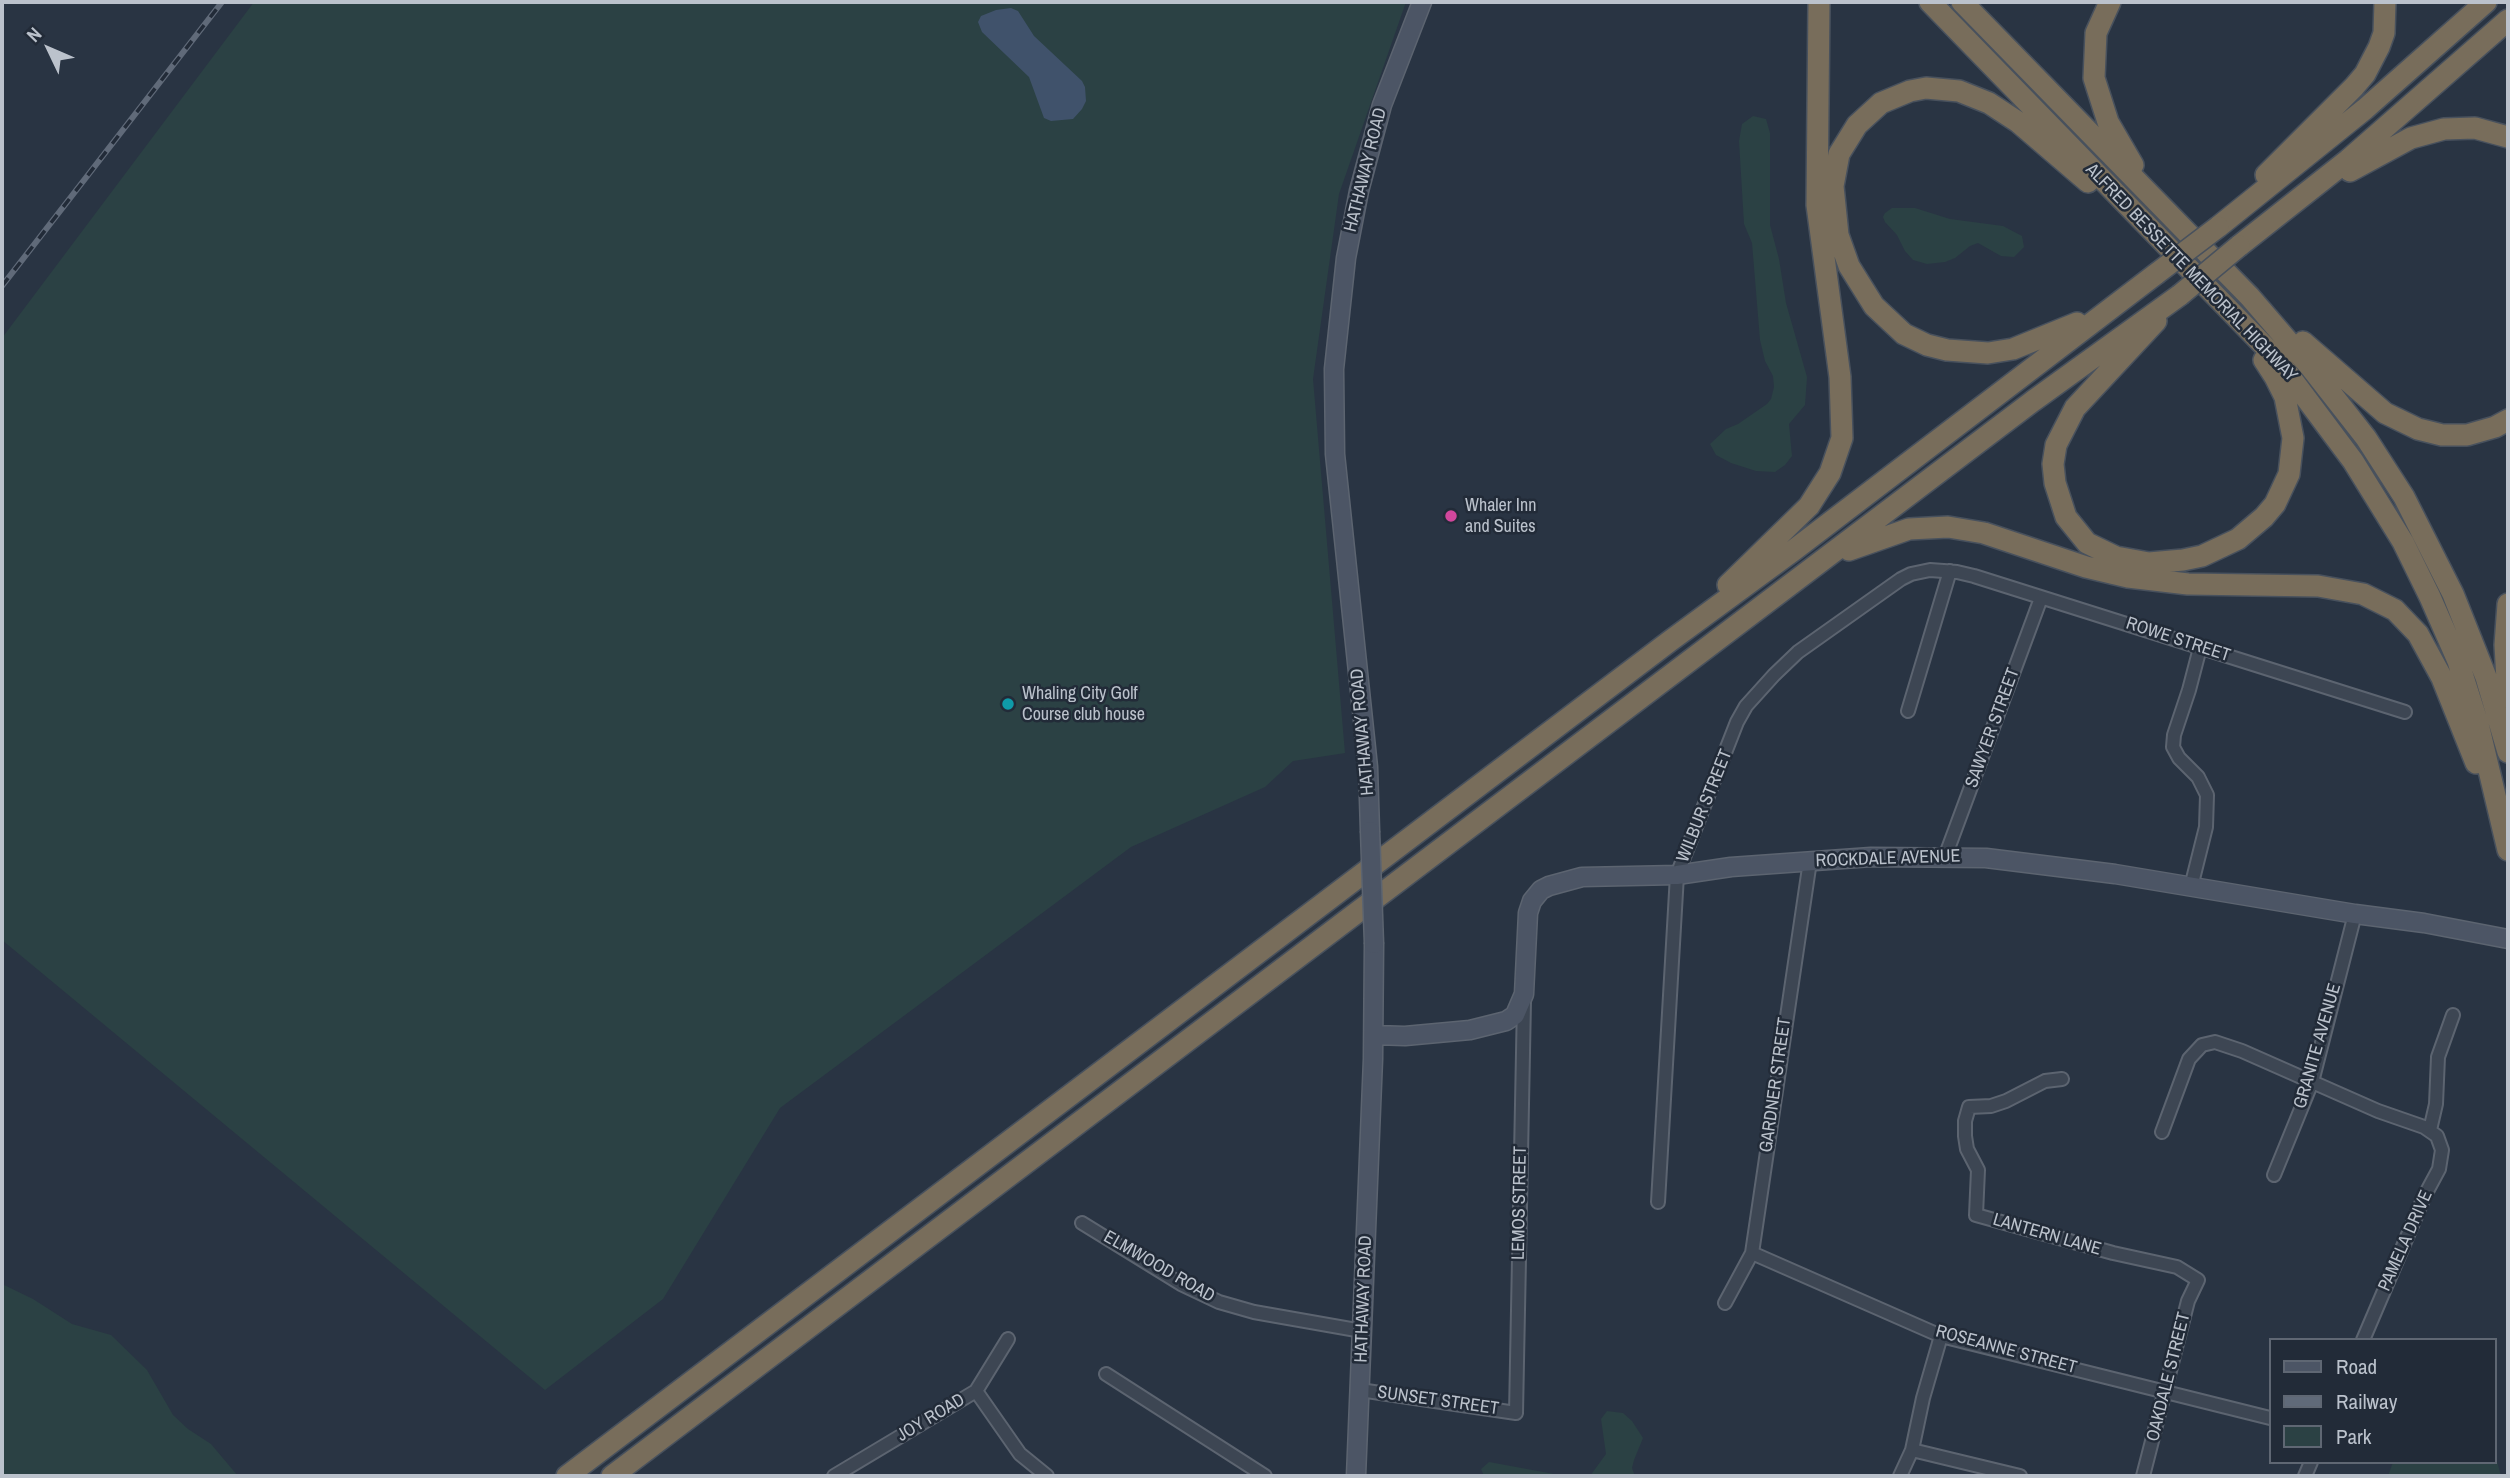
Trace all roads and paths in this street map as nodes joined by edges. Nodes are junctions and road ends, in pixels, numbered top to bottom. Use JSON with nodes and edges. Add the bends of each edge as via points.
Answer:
{"nodes":[{"id":1,"x":1422,"y":2,"type":"edge"},
{"id":2,"x":1819,"y":2,"type":"edge"},
{"id":3,"x":1930,"y":2,"type":"edge"},
{"id":4,"x":1962,"y":2,"type":"edge"},
{"id":5,"x":2110,"y":2,"type":"edge"},
{"id":6,"x":2385,"y":2,"type":"edge"},
{"id":7,"x":2486,"y":2,"type":"edge"},
{"id":8,"x":2508,"y":20,"type":"edge"},
{"id":9,"x":2508,"y":137,"type":"edge"},
{"id":10,"x":2149,"y":194,"type":"junction"},
{"id":11,"x":2297,"y":202,"type":"junction"},
{"id":12,"x":2137,"y":216,"type":"junction"},
{"id":13,"x":2221,"y":224,"type":"junction"},
{"id":14,"x":2208,"y":290,"type":"junction"},
{"id":15,"x":2180,"y":295,"type":"junction"},
{"id":16,"x":2122,"y":299,"type":"junction"},
{"id":17,"x":2257,"y":305,"type":"junction"},
{"id":18,"x":2508,"y":420,"type":"edge"},
{"id":19,"x":1818,"y":564,"type":"junction"},
{"id":20,"x":1950,"y":571,"type":"junction"},
{"id":21,"x":2041,"y":598,"type":"junction"},
{"id":22,"x":2508,"y":604,"type":"edge"},
{"id":23,"x":1670,"y":641,"type":"junction"},
{"id":24,"x":2200,"y":648,"type":"junction"},
{"id":25,"x":2508,"y":697,"type":"edge"},
{"id":26,"x":1908,"y":711,"type":"dead end"},
{"id":27,"x":2404,"y":712,"type":"dead end"},
{"id":28,"x":2508,"y":752,"type":"edge"},
{"id":29,"x":2508,"y":847,"type":"edge"},
{"id":30,"x":1945,"y":857,"type":"junction"},
{"id":31,"x":1810,"y":861,"type":"junction"},
{"id":32,"x":1677,"y":875,"type":"junction"},
{"id":33,"x":2191,"y":887,"type":"junction"},
{"id":34,"x":2355,"y":914,"type":"junction"},
{"id":35,"x":2507,"y":939,"type":"edge"},
{"id":36,"x":1524,"y":994,"type":"junction"},
{"id":37,"x":2453,"y":1015,"type":"dead end"},
{"id":38,"x":1374,"y":1035,"type":"junction"},
{"id":39,"x":2062,"y":1079,"type":"dead end"},
{"id":40,"x":2312,"y":1082,"type":"junction"},
{"id":41,"x":2430,"y":1130,"type":"junction"},
{"id":42,"x":2162,"y":1132,"type":"dead end"},
{"id":43,"x":2274,"y":1175,"type":"dead end"},
{"id":44,"x":1658,"y":1202,"type":"dead end"},
{"id":45,"x":1082,"y":1223,"type":"dead end"},
{"id":46,"x":1752,"y":1253,"type":"junction"},
{"id":47,"x":2198,"y":1280,"type":"joint"},
{"id":48,"x":1725,"y":1303,"type":"dead end"},
{"id":49,"x":1362,"y":1331,"type":"junction"},
{"id":50,"x":1941,"y":1335,"type":"junction"},
{"id":51,"x":2364,"y":1338,"type":"edge"},
{"id":52,"x":1008,"y":1339,"type":"dead end"},
{"id":53,"x":1106,"y":1374,"type":"dead end"},
{"id":54,"x":1360,"y":1390,"type":"junction"},
{"id":55,"x":976,"y":1391,"type":"junction"},
{"id":56,"x":2166,"y":1391,"type":"junction"},
{"id":57,"x":1516,"y":1413,"type":"joint"},
{"id":58,"x":2268,"y":1417,"type":"edge"},
{"id":59,"x":1912,"y":1450,"type":"junction"},
{"id":60,"x":842,"y":1474,"type":"edge"},
{"id":61,"x":566,"y":1476,"type":"edge"},
{"id":62,"x":612,"y":1476,"type":"edge"},
{"id":63,"x":1047,"y":1476,"type":"edge"},
{"id":64,"x":1265,"y":1476,"type":"edge"},
{"id":65,"x":1356,"y":1476,"type":"edge"},
{"id":66,"x":1900,"y":1476,"type":"edge"},
{"id":67,"x":2020,"y":1476,"type":"edge"},
{"id":68,"x":2143,"y":1476,"type":"edge"}],
"edges":[{"from":1,"to":38,"type":"main road","name":"HATHAWAY ROAD","bridge":true,"via":[[1379,114],[1359,191],[1341,291],[1335,369],[1335,454],[1368,767]]},
{"from":2,"to":23,"type":"highway","via":[[1817,205],[1842,402],[1840,450],[1809,506]]},
{"from":3,"to":12,"type":"highway","name":"ALFRED BESSETTE MEMORIAL HIGHWAY"},
{"from":4,"to":10,"type":"highway","name":"ALFRED BESSETTE MEMORIAL HIGHWAY"},
{"from":5,"to":10,"type":"highway","via":[[2095,40],[2095,85],[2108,122]]},
{"from":6,"to":13,"type":"highway","via":[[2384,33],[2365,74]]},
{"from":7,"to":13,"type":"highway","via":[[2382,95]]},
{"from":8,"to":11,"type":"highway"},
{"from":9,"to":11,"type":"highway","via":[[2460,127],[2419,135]]},
{"from":10,"to":17,"type":"highway","name":"ALFRED BESSETTE MEMORIAL HIGHWAY"},
{"from":11,"to":15,"type":"highway","bridge":true},
{"from":12,"to":14,"type":"highway","name":"ALFRED BESSETTE MEMORIAL HIGHWAY"},
{"from":12,"to":16,"type":"highway","via":[[2010,116],[1959,91],[1926,88],[1881,103],[1847,139],[1835,169],[1835,219],[1849,266],[1884,317],[1927,345],[1968,353],[2014,349]]},
{"from":13,"to":16,"type":"highway","bridge":true},
{"from":14,"to":15,"type":"highway","via":[[2261,357],[2285,397],[2293,438],[2288,474],[2274,504],[2238,539],[2183,560],[2131,561],[2087,543],[2066,517],[2054,484],[2056,445],[2075,408]]},
{"from":14,"to":29,"type":"highway","name":"ALFRED BESSETTE MEMORIAL HIGHWAY","via":[[2296,382],[2403,542],[2469,694]]},
{"from":15,"to":19,"type":"highway"},
{"from":16,"to":23,"type":"highway"},
{"from":17,"to":18,"type":"highway","via":[[2385,413],[2406,425],[2442,435],[2467,435]]},
{"from":17,"to":28,"type":"highway","name":"ALFRED BESSETTE MEMORIAL HIGHWAY","via":[[2340,404],[2404,497],[2471,635]]},
{"from":19,"to":29,"type":"highway","via":[[1889,534],[1948,527],[1984,533],[2128,577],[2188,584],[2318,586],[2375,599],[2403,617],[2437,666]]},
{"from":19,"to":62,"type":"highway"},
{"from":20,"to":21,"type":"street","name":"ROWE STREET"},
{"from":20,"to":26,"type":"street"},
{"from":20,"to":32,"type":"street","name":"WILBUR STREET","via":[[1920,572],[1900,579],[1798,652],[1766,682],[1737,722]]},
{"from":21,"to":24,"type":"street","name":"ROWE STREET"},
{"from":21,"to":30,"type":"street","name":"SAWYER STREET"},
{"from":22,"to":25,"type":"highway"},
{"from":23,"to":61,"type":"highway"},
{"from":24,"to":27,"type":"street","name":"ROWE STREET"},
{"from":24,"to":33,"type":"street","via":[[2173,747],[2207,795],[2206,827]]},
{"from":30,"to":31,"type":"main road","name":"ROCKDALE AVENUE"},
{"from":30,"to":33,"type":"main road","name":"ROCKDALE AVENUE","via":[[2027,861]]},
{"from":31,"to":32,"type":"main road","name":"ROCKDALE AVENUE"},
{"from":31,"to":46,"type":"street","name":"GARDNER STREET"},
{"from":32,"to":36,"type":"main road","name":"ROCKDALE AVENUE","via":[[1582,877],[1541,890],[1528,913]]},
{"from":32,"to":44,"type":"street","name":"WILBUR STREET"},
{"from":33,"to":34,"type":"main road","name":"ROCKDALE AVENUE"},
{"from":34,"to":35,"type":"main road","name":"ROCKDALE AVENUE"},
{"from":34,"to":40,"type":"street","name":"GRANITE AVENUE"},
{"from":36,"to":38,"type":"main road","via":[[1515,1016],[1495,1024],[1417,1035]]},
{"from":36,"to":57,"type":"street","name":"LEMOS STREET"},
{"from":37,"to":41,"type":"street","via":[[2438,1057]]},
{"from":38,"to":49,"type":"main road","name":"HATHAWAY ROAD"},
{"from":39,"to":47,"type":"street","name":"LANTERN LANE","via":[[2045,1081],[1991,1106],[1969,1107],[1965,1136],[1978,1170],[1976,1215],[2177,1267]]},
{"from":40,"to":41,"type":"street"},
{"from":40,"to":42,"type":"street","via":[[2242,1051],[2208,1042],[2189,1059]]},
{"from":40,"to":43,"type":"street","name":"GRANITE AVENUE"},
{"from":41,"to":51,"type":"street","name":"PAMELA DRIVE","via":[[2440,1141],[2439,1169]]},
{"from":45,"to":49,"type":"street","name":"ELMWOOD ROAD","via":[[1219,1302]]},
{"from":46,"to":48,"type":"street","name":"GARDNER STREET"},
{"from":46,"to":50,"type":"street","name":"ROSEANNE STREET"},
{"from":47,"to":56,"type":"street","name":"OAKDALE STREET","via":[[2188,1301]]},
{"from":49,"to":54,"type":"main road","name":"HATHAWAY ROAD"},
{"from":50,"to":56,"type":"street","name":"ROSEANNE STREET"},
{"from":50,"to":59,"type":"street"},
{"from":52,"to":55,"type":"street","name":"JOY ROAD"},
{"from":53,"to":64,"type":"street"},
{"from":54,"to":57,"type":"street","name":"SUNSET STREET"},
{"from":54,"to":65,"type":"main road","name":"HATHAWAY ROAD"},
{"from":55,"to":60,"type":"street","name":"JOY ROAD"},
{"from":55,"to":63,"type":"street","via":[[1020,1454]]},
{"from":56,"to":58,"type":"street","name":"ROSEANNE STREET"},
{"from":56,"to":68,"type":"street","name":"OAKDALE STREET"},
{"from":59,"to":66,"type":"street"},
{"from":59,"to":67,"type":"street"}]}
